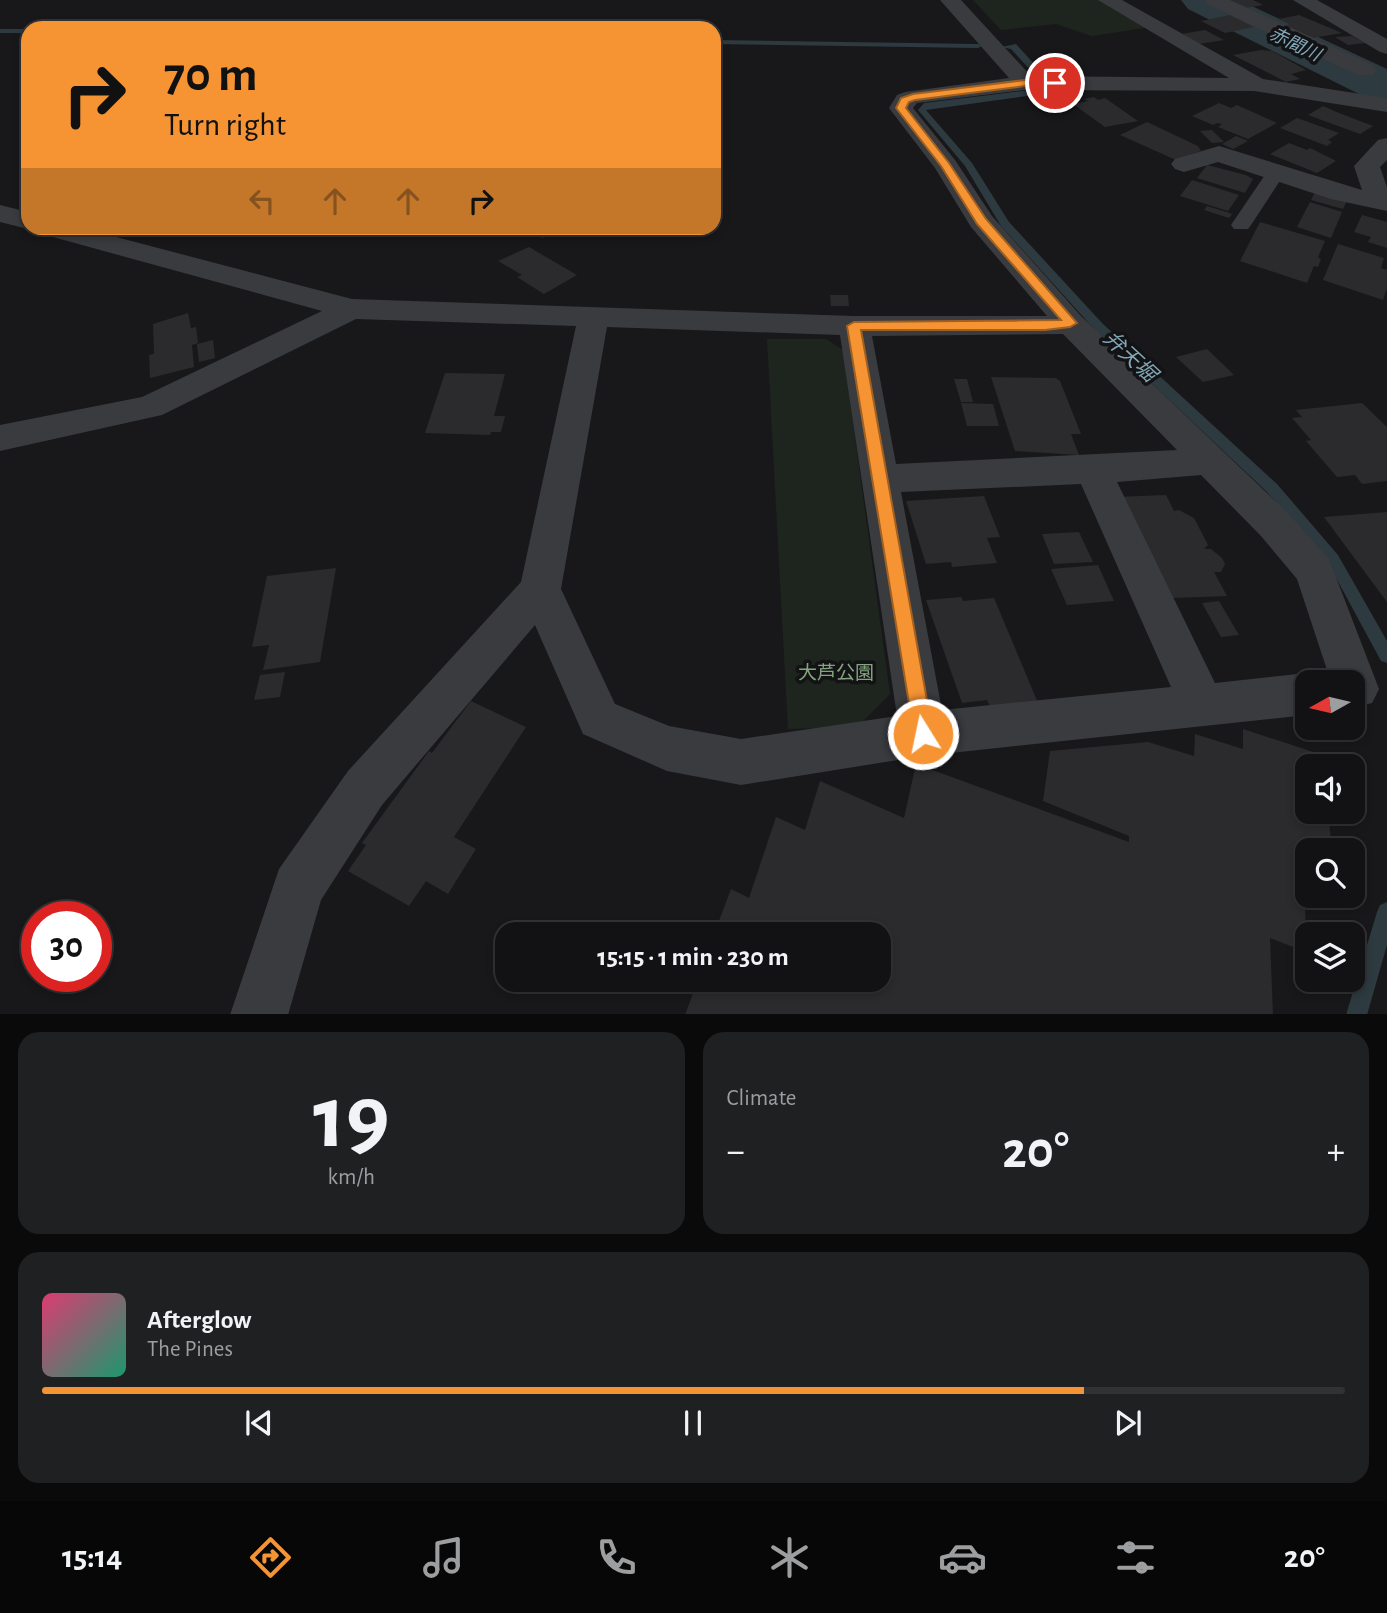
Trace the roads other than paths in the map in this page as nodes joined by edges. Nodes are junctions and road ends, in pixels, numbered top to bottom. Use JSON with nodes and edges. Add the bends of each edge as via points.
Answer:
{"nodes":[{"id":1,"x":950,"y":0,"type":"edge"},
{"id":2,"x":1108,"y":0,"type":"edge"},
{"id":3,"x":1214,"y":0,"type":"edge"},
{"id":4,"x":1303,"y":0,"type":"edge"},
{"id":5,"x":1387,"y":48,"type":"edge"},
{"id":6,"x":1387,"y":58,"type":"edge"},
{"id":7,"x":1358,"y":79,"type":"junction"},
{"id":8,"x":1040,"y":83,"type":"junction"},
{"id":9,"x":1256,"y":85,"type":"junction"},
{"id":10,"x":1387,"y":105,"type":"edge"},
{"id":11,"x":1387,"y":145,"type":"edge"},
{"id":12,"x":1184,"y":164,"type":"dead end"},
{"id":13,"x":1276,"y":173,"type":"junction"},
{"id":14,"x":1383,"y":201,"type":"edge"},
{"id":15,"x":0,"y":213,"type":"edge"},
{"id":16,"x":21,"y":219,"type":"edge"},
{"id":17,"x":1241,"y":225,"type":"dead end"},
{"id":18,"x":78,"y":235,"type":"edge"},
{"id":19,"x":351,"y":309,"type":"junction"},
{"id":20,"x":593,"y":319,"type":"junction"},
{"id":21,"x":1070,"y":323,"type":"junction"},
{"id":22,"x":854,"y":326,"type":"junction"},
{"id":23,"x":0,"y":438,"type":"edge"},
{"id":24,"x":1209,"y":461,"type":"junction"},
{"id":25,"x":1093,"y":470,"type":"junction"},
{"id":26,"x":878,"y":480,"type":"junction"},
{"id":27,"x":540,"y":589,"type":"junction"},
{"id":28,"x":1356,"y":670,"type":"edge"},
{"id":29,"x":1295,"y":695,"type":"edge"},
{"id":30,"x":1202,"y":705,"type":"junction"},
{"id":31,"x":923,"y":734,"type":"junction"},
{"id":32,"x":260,"y":1014,"type":"edge"}],
"edges":[{"from":1,"to":8,"type":"street"},
{"from":2,"to":9,"type":"street"},
{"from":3,"to":7,"type":"street"},
{"from":4,"to":5,"type":"street"},
{"from":6,"to":7,"type":"street"},
{"from":7,"to":9,"type":"street"},
{"from":7,"to":10,"type":"street"},
{"from":8,"to":9,"type":"street"},
{"from":8,"to":21,"type":"street","via":[[913,97],[901,108],[946,165],[981,221]]},
{"from":11,"to":14,"type":"street","via":[[1367,166]]},
{"from":12,"to":13,"type":"street","via":[[1219,154]]},
{"from":13,"to":14,"type":"street"},
{"from":13,"to":17,"type":"lane"},
{"from":15,"to":16,"type":"street"},
{"from":18,"to":19,"type":"street"},
{"from":19,"to":20,"type":"street"},
{"from":19,"to":23,"type":"street","via":[[150,407]]},
{"from":20,"to":22,"type":"street"},
{"from":20,"to":27,"type":"street"},
{"from":21,"to":22,"type":"street"},
{"from":21,"to":24,"type":"street"},
{"from":22,"to":26,"type":"street"},
{"from":24,"to":25,"type":"street"},
{"from":24,"to":28,"type":"street","via":[[1276,525],[1315,571]]},
{"from":25,"to":26,"type":"street"},
{"from":25,"to":30,"type":"street"},
{"from":26,"to":31,"type":"street"},
{"from":27,"to":31,"type":"street","via":[[599,719],[667,748],[741,762]]},
{"from":27,"to":32,"type":"street","via":[[365,788],[305,877]]},
{"from":29,"to":30,"type":"street"},
{"from":30,"to":31,"type":"street"}]}
